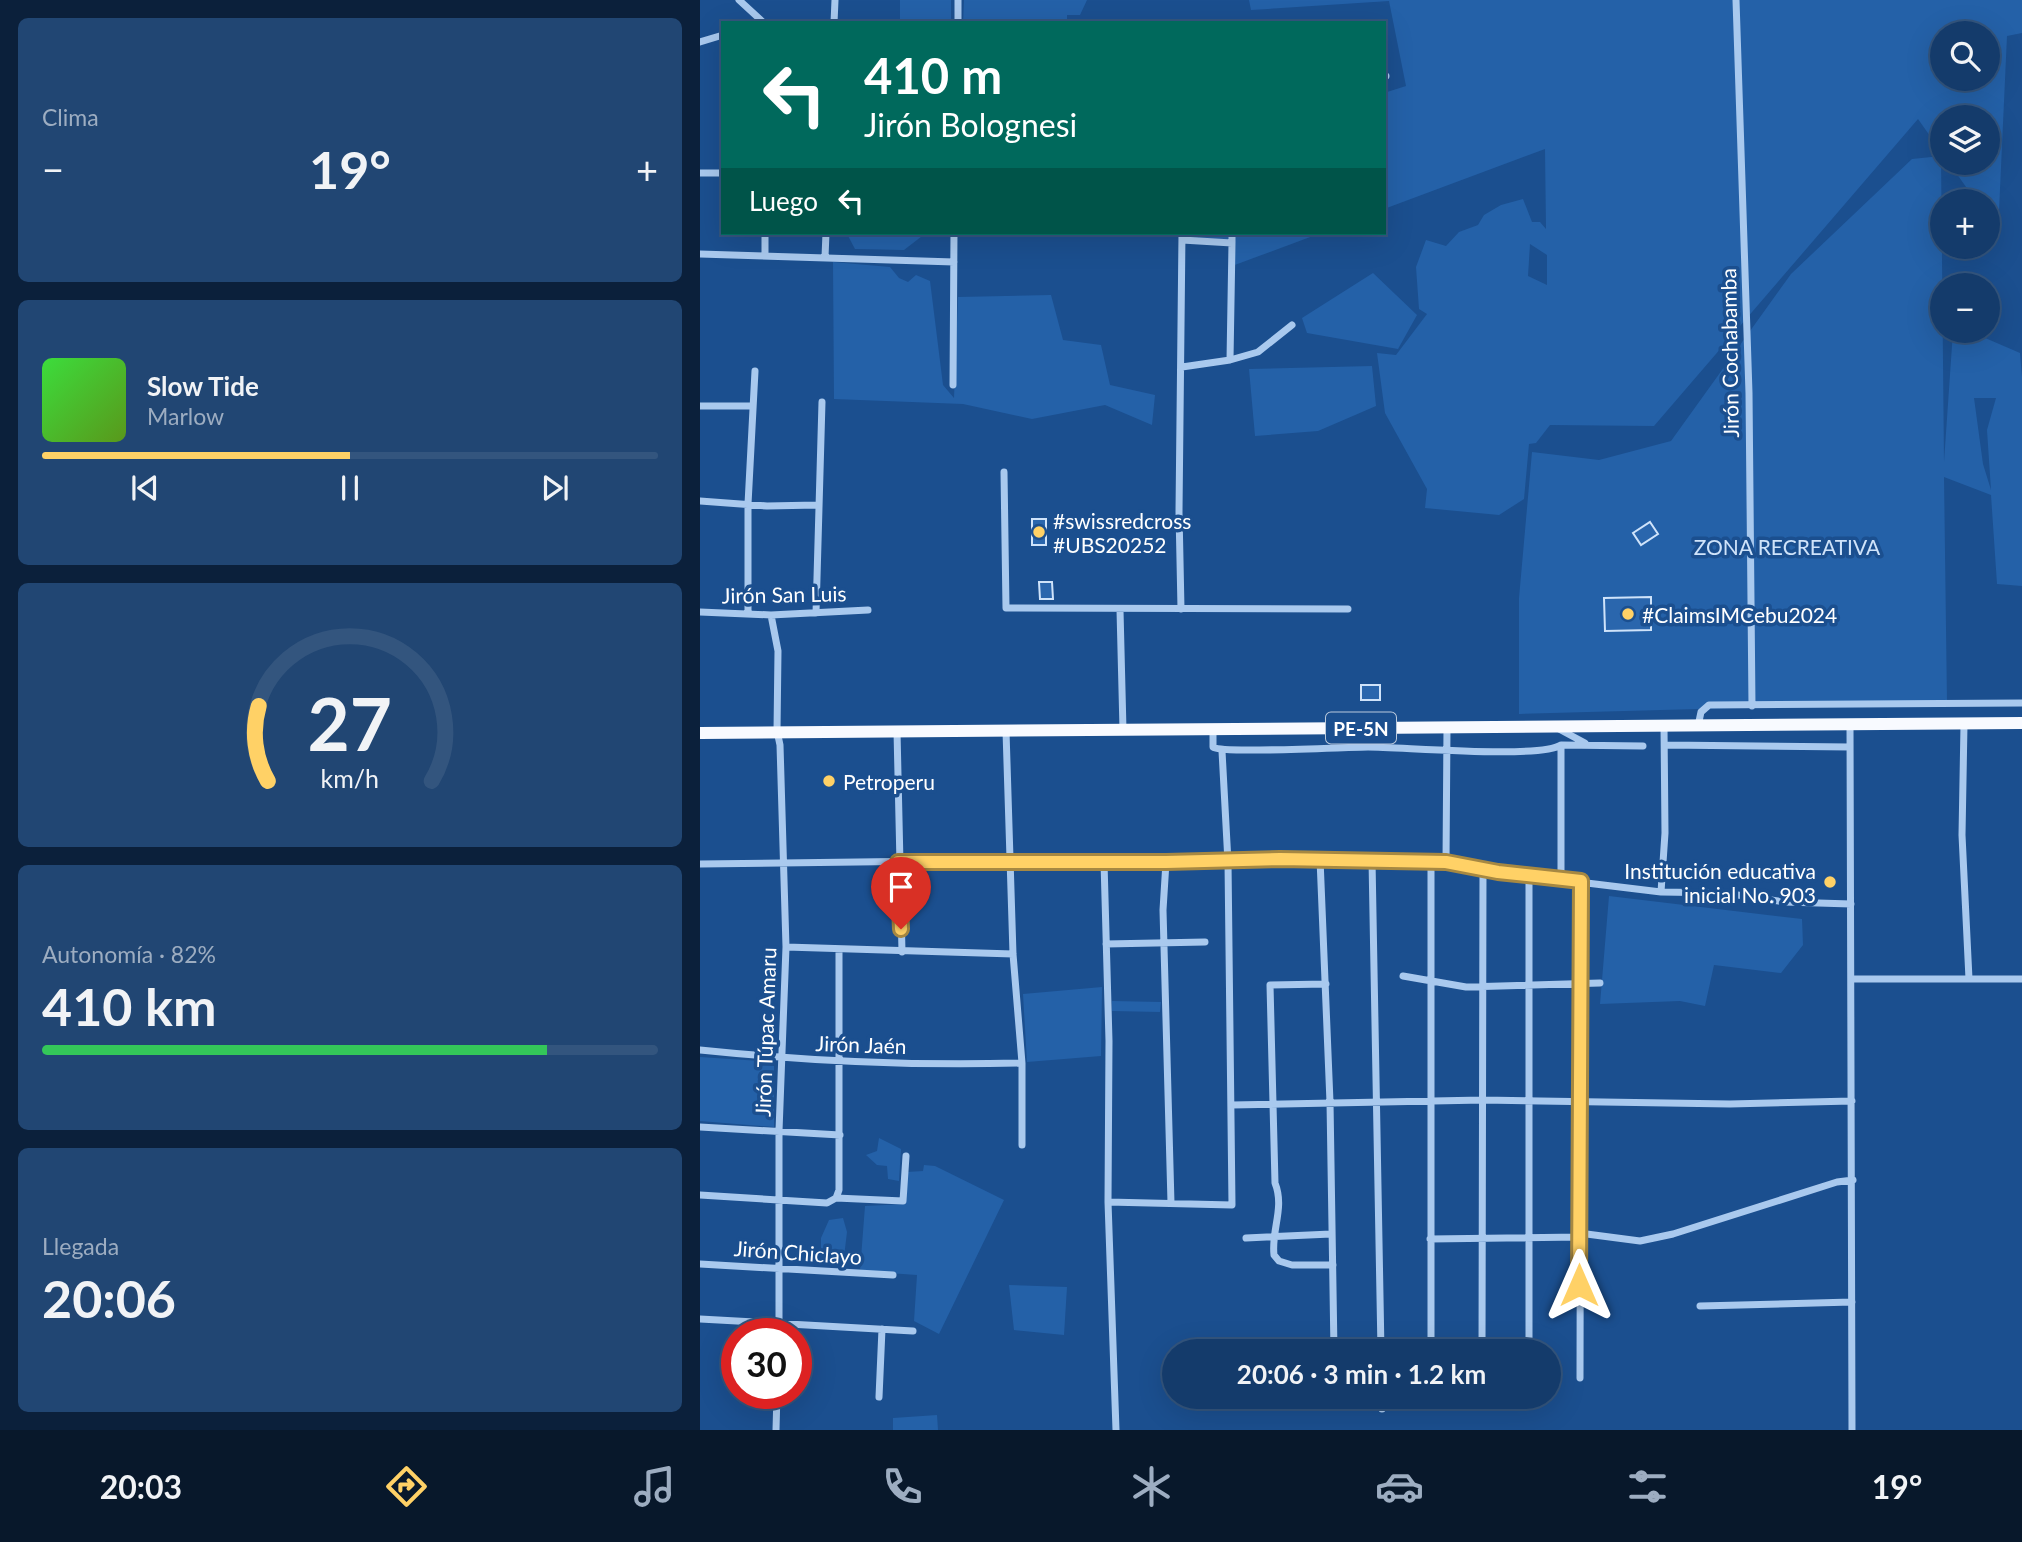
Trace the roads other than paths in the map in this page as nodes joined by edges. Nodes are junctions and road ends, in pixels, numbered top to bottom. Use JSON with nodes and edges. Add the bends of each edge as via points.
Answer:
{"nodes":[{"id":1,"x":740,"y":0,"type":"edge"},
{"id":2,"x":835,"y":0,"type":"edge"},
{"id":3,"x":958,"y":0,"type":"edge"},
{"id":4,"x":1737,"y":0,"type":"edge"},
{"id":5,"x":762,"y":21,"type":"edge"},
{"id":6,"x":834,"y":21,"type":"edge"},
{"id":7,"x":958,"y":21,"type":"edge"},
{"id":8,"x":721,"y":35,"type":"edge"},
{"id":9,"x":700,"y":42,"type":"edge"},
{"id":10,"x":700,"y":173,"type":"edge"},
{"id":11,"x":721,"y":173,"type":"edge"},
{"id":12,"x":765,"y":235,"type":"edge"},
{"id":13,"x":826,"y":235,"type":"edge"},
{"id":14,"x":954,"y":235,"type":"edge"},
{"id":15,"x":1232,"y":235,"type":"edge"},
{"id":16,"x":1182,"y":236,"type":"edge"},
{"id":17,"x":1232,"y":243,"type":"junction"},
{"id":18,"x":700,"y":254,"type":"edge"},
{"id":19,"x":765,"y":255,"type":"junction"},
{"id":20,"x":825,"y":257,"type":"junction"},
{"id":21,"x":954,"y":262,"type":"junction"},
{"id":22,"x":1292,"y":325,"type":"dead end"},
{"id":23,"x":1230,"y":360,"type":"junction"},
{"id":24,"x":1181,"y":367,"type":"junction"},
{"id":25,"x":755,"y":371,"type":"dead end"},
{"id":26,"x":953,"y":385,"type":"dead end"},
{"id":27,"x":822,"y":402,"type":"dead end"},
{"id":28,"x":700,"y":406,"type":"edge"},
{"id":29,"x":753,"y":406,"type":"junction"},
{"id":30,"x":1004,"y":472,"type":"dead end"},
{"id":31,"x":700,"y":501,"type":"edge"},
{"id":32,"x":748,"y":504,"type":"junction"},
{"id":33,"x":817,"y":505,"type":"junction"},
{"id":34,"x":1181,"y":609,"type":"junction"},
{"id":35,"x":1348,"y":609,"type":"dead end"},
{"id":36,"x":868,"y":610,"type":"dead end"},
{"id":37,"x":1120,"y":610,"type":"junction"},
{"id":38,"x":700,"y":612,"type":"edge"},
{"id":39,"x":748,"y":613,"type":"junction"},
{"id":40,"x":816,"y":613,"type":"junction"},
{"id":41,"x":771,"y":615,"type":"junction"},
{"id":42,"x":2022,"y":703,"type":"edge"},
{"id":43,"x":1752,"y":706,"type":"junction"},
{"id":44,"x":2022,"y":723,"type":"edge"},
{"id":45,"x":1850,"y":725,"type":"junction"},
{"id":46,"x":1964,"y":725,"type":"junction"},
{"id":47,"x":1664,"y":726,"type":"junction"},
{"id":48,"x":1698,"y":726,"type":"junction"},
{"id":49,"x":1447,"y":728,"type":"junction"},
{"id":50,"x":1558,"y":728,"type":"junction"},
{"id":51,"x":1213,"y":729,"type":"junction"},
{"id":52,"x":776,"y":731,"type":"junction"},
{"id":53,"x":897,"y":731,"type":"junction"},
{"id":54,"x":1006,"y":731,"type":"junction"},
{"id":55,"x":1123,"y":731,"type":"junction"},
{"id":56,"x":700,"y":733,"type":"edge"},
{"id":57,"x":1588,"y":744,"type":"junction"},
{"id":58,"x":1561,"y":745,"type":"junction"},
{"id":59,"x":1666,"y":745,"type":"junction"},
{"id":60,"x":1643,"y":746,"type":"dead end"},
{"id":61,"x":1850,"y":747,"type":"junction"},
{"id":62,"x":1448,"y":748,"type":"junction"},
{"id":63,"x":1222,"y":751,"type":"junction"},
{"id":64,"x":1320,"y":859,"type":"junction"},
{"id":65,"x":1010,"y":860,"type":"junction"},
{"id":66,"x":1372,"y":860,"type":"junction"},
{"id":67,"x":898,"y":862,"type":"junction"},
{"id":68,"x":1104,"y":862,"type":"junction"},
{"id":69,"x":1166,"y":862,"type":"junction"},
{"id":70,"x":1228,"y":862,"type":"junction"},
{"id":71,"x":1430,"y":862,"type":"junction"},
{"id":72,"x":1446,"y":862,"type":"junction"},
{"id":73,"x":783,"y":863,"type":"junction"},
{"id":74,"x":700,"y":864,"type":"edge"},
{"id":75,"x":1483,"y":869,"type":"junction"},
{"id":76,"x":1530,"y":876,"type":"junction"},
{"id":77,"x":1561,"y":879,"type":"junction"},
{"id":78,"x":1581,"y":881,"type":"junction"},
{"id":79,"x":1661,"y":892,"type":"junction"},
{"id":80,"x":1850,"y":904,"type":"junction"},
{"id":81,"x":1205,"y":942,"type":"dead end"},
{"id":82,"x":1164,"y":943,"type":"junction"},
{"id":83,"x":1106,"y":944,"type":"junction"},
{"id":84,"x":786,"y":947,"type":"junction"},
{"id":85,"x":839,"y":949,"type":"junction"},
{"id":86,"x":902,"y":951,"type":"junction"},
{"id":87,"x":1013,"y":954,"type":"junction"},
{"id":88,"x":1403,"y":976,"type":"dead end"},
{"id":89,"x":1851,"y":979,"type":"junction"},
{"id":90,"x":1969,"y":979,"type":"junction"},
{"id":91,"x":2022,"y":979,"type":"edge"},
{"id":92,"x":1432,"y":983,"type":"junction"},
{"id":93,"x":1579,"y":983,"type":"junction"},
{"id":94,"x":1600,"y":983,"type":"dead end"},
{"id":95,"x":1326,"y":984,"type":"junction"},
{"id":96,"x":1529,"y":985,"type":"junction"},
{"id":97,"x":1483,"y":987,"type":"junction"},
{"id":98,"x":700,"y":1050,"type":"edge"},
{"id":99,"x":782,"y":1059,"type":"junction"},
{"id":100,"x":840,"y":1061,"type":"junction"},
{"id":101,"x":1022,"y":1063,"type":"junction"},
{"id":102,"x":1483,"y":1100,"type":"junction"},
{"id":103,"x":1528,"y":1101,"type":"junction"},
{"id":104,"x":1852,"y":1101,"type":"junction"},
{"id":105,"x":1330,"y":1102,"type":"junction"},
{"id":106,"x":1578,"y":1102,"type":"junction"},
{"id":107,"x":1376,"y":1103,"type":"junction"},
{"id":108,"x":1432,"y":1103,"type":"junction"},
{"id":109,"x":1273,"y":1104,"type":"junction"},
{"id":110,"x":1232,"y":1105,"type":"junction"},
{"id":111,"x":700,"y":1127,"type":"edge"},
{"id":112,"x":779,"y":1131,"type":"junction"},
{"id":113,"x":840,"y":1135,"type":"junction"},
{"id":114,"x":1022,"y":1145,"type":"dead end"},
{"id":115,"x":906,"y":1156,"type":"dead end"},
{"id":116,"x":1853,"y":1181,"type":"junction"},
{"id":117,"x":700,"y":1195,"type":"edge"},
{"id":118,"x":778,"y":1198,"type":"junction"},
{"id":119,"x":836,"y":1198,"type":"junction"},
{"id":120,"x":1108,"y":1202,"type":"junction"},
{"id":121,"x":1171,"y":1203,"type":"junction"},
{"id":122,"x":1331,"y":1234,"type":"junction"},
{"id":123,"x":1579,"y":1235,"type":"junction"},
{"id":124,"x":1275,"y":1237,"type":"junction"},
{"id":125,"x":1246,"y":1238,"type":"dead end"},
{"id":126,"x":1481,"y":1238,"type":"junction"},
{"id":127,"x":1528,"y":1238,"type":"junction"},
{"id":128,"x":1430,"y":1239,"type":"junction"},
{"id":129,"x":700,"y":1264,"type":"edge"},
{"id":130,"x":1333,"y":1265,"type":"junction"},
{"id":131,"x":778,"y":1267,"type":"junction"},
{"id":132,"x":893,"y":1275,"type":"dead end"},
{"id":133,"x":1852,"y":1302,"type":"junction"},
{"id":134,"x":1700,"y":1306,"type":"dead end"},
{"id":135,"x":779,"y":1318,"type":"edge"},
{"id":136,"x":700,"y":1319,"type":"edge"},
{"id":137,"x":721,"y":1320,"type":"edge"},
{"id":138,"x":812,"y":1325,"type":"edge"},
{"id":139,"x":882,"y":1329,"type":"junction"},
{"id":140,"x":912,"y":1331,"type":"dead end"},
{"id":141,"x":1335,"y":1339,"type":"edge"},
{"id":142,"x":1381,"y":1339,"type":"edge"},
{"id":143,"x":1431,"y":1339,"type":"edge"},
{"id":144,"x":1482,"y":1339,"type":"edge"},
{"id":145,"x":1529,"y":1339,"type":"edge"},
{"id":146,"x":1580,"y":1378,"type":"dead end"},
{"id":147,"x":879,"y":1397,"type":"dead end"},
{"id":148,"x":777,"y":1409,"type":"edge"},
{"id":149,"x":776,"y":1430,"type":"edge"},
{"id":150,"x":1116,"y":1430,"type":"edge"},
{"id":151,"x":1852,"y":1430,"type":"edge"}],
"edges":[{"from":1,"to":5,"type":"street"},
{"from":2,"to":6,"type":"street"},
{"from":3,"to":7,"type":"street"},
{"from":4,"to":43,"type":"street","name":"Jirón Cochabamba","via":[[1749,393]]},
{"from":8,"to":9,"type":"street"},
{"from":10,"to":11,"type":"street"},
{"from":12,"to":19,"type":"street"},
{"from":13,"to":20,"type":"street"},
{"from":14,"to":21,"type":"street"},
{"from":15,"to":17,"type":"street"},
{"from":16,"to":17,"type":"street"},
{"from":16,"to":24,"type":"street"},
{"from":17,"to":23,"type":"street"},
{"from":18,"to":19,"type":"street"},
{"from":19,"to":20,"type":"street"},
{"from":20,"to":21,"type":"street"},
{"from":21,"to":26,"type":"street"},
{"from":22,"to":23,"type":"street","via":[[1258,352]]},
{"from":23,"to":24,"type":"street"},
{"from":24,"to":34,"type":"street"},
{"from":25,"to":29,"type":"street"},
{"from":27,"to":33,"type":"street"},
{"from":28,"to":29,"type":"street"},
{"from":29,"to":32,"type":"street"},
{"from":30,"to":37,"type":"street","via":[[1006,608]]},
{"from":31,"to":32,"type":"street"},
{"from":32,"to":33,"type":"street"},
{"from":32,"to":39,"type":"street"},
{"from":33,"to":40,"type":"street"},
{"from":34,"to":35,"type":"street"},
{"from":34,"to":37,"type":"street"},
{"from":36,"to":40,"type":"street","name":"Jirón San Luis"},
{"from":37,"to":55,"type":"street"},
{"from":38,"to":39,"type":"street","name":"Jirón San Luis"},
{"from":39,"to":41,"type":"street","name":"Jirón San Luis"},
{"from":40,"to":41,"type":"street","name":"Jirón San Luis"},
{"from":41,"to":52,"type":"street","name":"Jirón Túpac Amaru","via":[[778,651]]},
{"from":42,"to":43,"type":"street"},
{"from":43,"to":48,"type":"street","via":[[1709,705],[1701,712]]},
{"from":44,"to":46,"type":"highway","number":"PE-5N"},
{"from":45,"to":46,"type":"highway","number":"PE-5N"},
{"from":45,"to":48,"type":"highway","number":"PE-5N"},
{"from":45,"to":61,"type":"street"},
{"from":46,"to":90,"type":"street","via":[[1962,835]]},
{"from":47,"to":48,"type":"highway","number":"PE-5N"},
{"from":47,"to":50,"type":"highway","number":"PE-5N"},
{"from":47,"to":59,"type":"street"},
{"from":49,"to":50,"type":"highway","number":"PE-5N"},
{"from":49,"to":51,"type":"highway","number":"PE-5N"},
{"from":49,"to":62,"type":"street"},
{"from":50,"to":57,"type":"street"},
{"from":51,"to":55,"type":"highway","number":"PE-5N"},
{"from":51,"to":63,"type":"street","via":[[1213,747]]},
{"from":52,"to":53,"type":"highway","number":"PE-5N"},
{"from":52,"to":56,"type":"highway","number":"PE-5N"},
{"from":52,"to":73,"type":"street","name":"Jirón Túpac Amaru"},
{"from":53,"to":54,"type":"highway","number":"PE-5N"},
{"from":53,"to":67,"type":"street"},
{"from":54,"to":55,"type":"highway","number":"PE-5N"},
{"from":54,"to":65,"type":"street"},
{"from":57,"to":58,"type":"street"},
{"from":57,"to":60,"type":"street"},
{"from":58,"to":62,"type":"street","via":[[1554,750]]},
{"from":58,"to":77,"type":"street"},
{"from":59,"to":61,"type":"street"},
{"from":59,"to":79,"type":"street"},
{"from":61,"to":80,"type":"street"},
{"from":62,"to":63,"type":"street"},
{"from":62,"to":72,"type":"street"},
{"from":63,"to":70,"type":"street"},
{"from":64,"to":66,"type":"street"},
{"from":64,"to":70,"type":"street"},
{"from":64,"to":95,"type":"street"},
{"from":65,"to":67,"type":"street"},
{"from":65,"to":68,"type":"street"},
{"from":65,"to":87,"type":"street"},
{"from":66,"to":71,"type":"street"},
{"from":66,"to":107,"type":"street"},
{"from":67,"to":73,"type":"street"},
{"from":67,"to":86,"type":"street"},
{"from":68,"to":69,"type":"street"},
{"from":68,"to":83,"type":"street"},
{"from":69,"to":70,"type":"street"},
{"from":69,"to":82,"type":"street"},
{"from":70,"to":110,"type":"street"},
{"from":71,"to":72,"type":"street"},
{"from":71,"to":92,"type":"street"},
{"from":72,"to":75,"type":"street"},
{"from":73,"to":74,"type":"street"},
{"from":73,"to":84,"type":"street","name":"Jirón Túpac Amaru"},
{"from":75,"to":76,"type":"street"},
{"from":75,"to":97,"type":"street"},
{"from":76,"to":77,"type":"street"},
{"from":76,"to":96,"type":"street"},
{"from":77,"to":78,"type":"street"},
{"from":78,"to":79,"type":"street"},
{"from":78,"to":93,"type":"street"},
{"from":79,"to":80,"type":"street"},
{"from":80,"to":89,"type":"street"},
{"from":81,"to":82,"type":"street"},
{"from":82,"to":83,"type":"street"},
{"from":82,"to":121,"type":"street"},
{"from":83,"to":120,"type":"street"},
{"from":84,"to":85,"type":"street"},
{"from":84,"to":99,"type":"street","name":"Jirón Túpac Amaru"},
{"from":85,"to":86,"type":"street"},
{"from":85,"to":100,"type":"street"},
{"from":86,"to":87,"type":"street"},
{"from":87,"to":101,"type":"street"},
{"from":88,"to":92,"type":"street"},
{"from":89,"to":90,"type":"street"},
{"from":89,"to":104,"type":"street"},
{"from":90,"to":91,"type":"street"},
{"from":92,"to":97,"type":"street"},
{"from":92,"to":108,"type":"street"},
{"from":93,"to":94,"type":"street"},
{"from":93,"to":96,"type":"street"},
{"from":93,"to":106,"type":"street"},
{"from":95,"to":105,"type":"street"},
{"from":95,"to":109,"type":"street","via":[[1270,985]]},
{"from":96,"to":97,"type":"street"},
{"from":96,"to":103,"type":"street"},
{"from":97,"to":102,"type":"street"},
{"from":98,"to":99,"type":"street","name":"Jirón Jaén"},
{"from":99,"to":100,"type":"street","name":"Jirón Jaén"},
{"from":99,"to":112,"type":"street","name":"Jirón Túpac Amaru"},
{"from":100,"to":101,"type":"street","name":"Jirón Jaén"},
{"from":100,"to":113,"type":"street"},
{"from":101,"to":114,"type":"street"},
{"from":102,"to":103,"type":"street"},
{"from":102,"to":108,"type":"street"},
{"from":102,"to":126,"type":"street"},
{"from":103,"to":106,"type":"street"},
{"from":103,"to":127,"type":"street"},
{"from":104,"to":106,"type":"street"},
{"from":104,"to":116,"type":"street"},
{"from":105,"to":107,"type":"street"},
{"from":105,"to":109,"type":"street"},
{"from":105,"to":122,"type":"street"},
{"from":106,"to":123,"type":"street"},
{"from":107,"to":108,"type":"street"},
{"from":107,"to":142,"type":"street"},
{"from":108,"to":128,"type":"street"},
{"from":109,"to":110,"type":"street"},
{"from":109,"to":124,"type":"street","via":[[1279,1206]]},
{"from":110,"to":121,"type":"street","via":[[1232,1205]]},
{"from":111,"to":112,"type":"street"},
{"from":112,"to":113,"type":"street"},
{"from":112,"to":118,"type":"street","name":"Jirón Túpac Amaru"},
{"from":113,"to":119,"type":"street"},
{"from":115,"to":119,"type":"street","via":[[903,1201]]},
{"from":116,"to":123,"type":"street","via":[[1640,1241]]},
{"from":116,"to":133,"type":"street"},
{"from":117,"to":118,"type":"street"},
{"from":118,"to":119,"type":"street","via":[[827,1203]]},
{"from":118,"to":131,"type":"street","name":"Jirón Túpac Amaru"},
{"from":120,"to":121,"type":"street"},
{"from":120,"to":150,"type":"street"},
{"from":122,"to":124,"type":"street"},
{"from":122,"to":130,"type":"street"},
{"from":123,"to":127,"type":"street"},
{"from":123,"to":146,"type":"street"},
{"from":124,"to":125,"type":"street"},
{"from":124,"to":130,"type":"street","via":[[1274,1255],[1279,1261]]},
{"from":126,"to":127,"type":"street"},
{"from":126,"to":128,"type":"street"},
{"from":126,"to":144,"type":"street"},
{"from":127,"to":145,"type":"street"},
{"from":128,"to":143,"type":"street"},
{"from":129,"to":131,"type":"street","name":"Jirón Chiclayo"},
{"from":130,"to":141,"type":"street"},
{"from":131,"to":132,"type":"street","name":"Jirón Chiclayo"},
{"from":131,"to":135,"type":"street","name":"Jirón Túpac Amaru"},
{"from":133,"to":134,"type":"street"},
{"from":133,"to":151,"type":"street"},
{"from":136,"to":137,"type":"street"},
{"from":138,"to":139,"type":"street"},
{"from":139,"to":140,"type":"street"},
{"from":139,"to":147,"type":"street"},
{"from":148,"to":149,"type":"street"}]}
